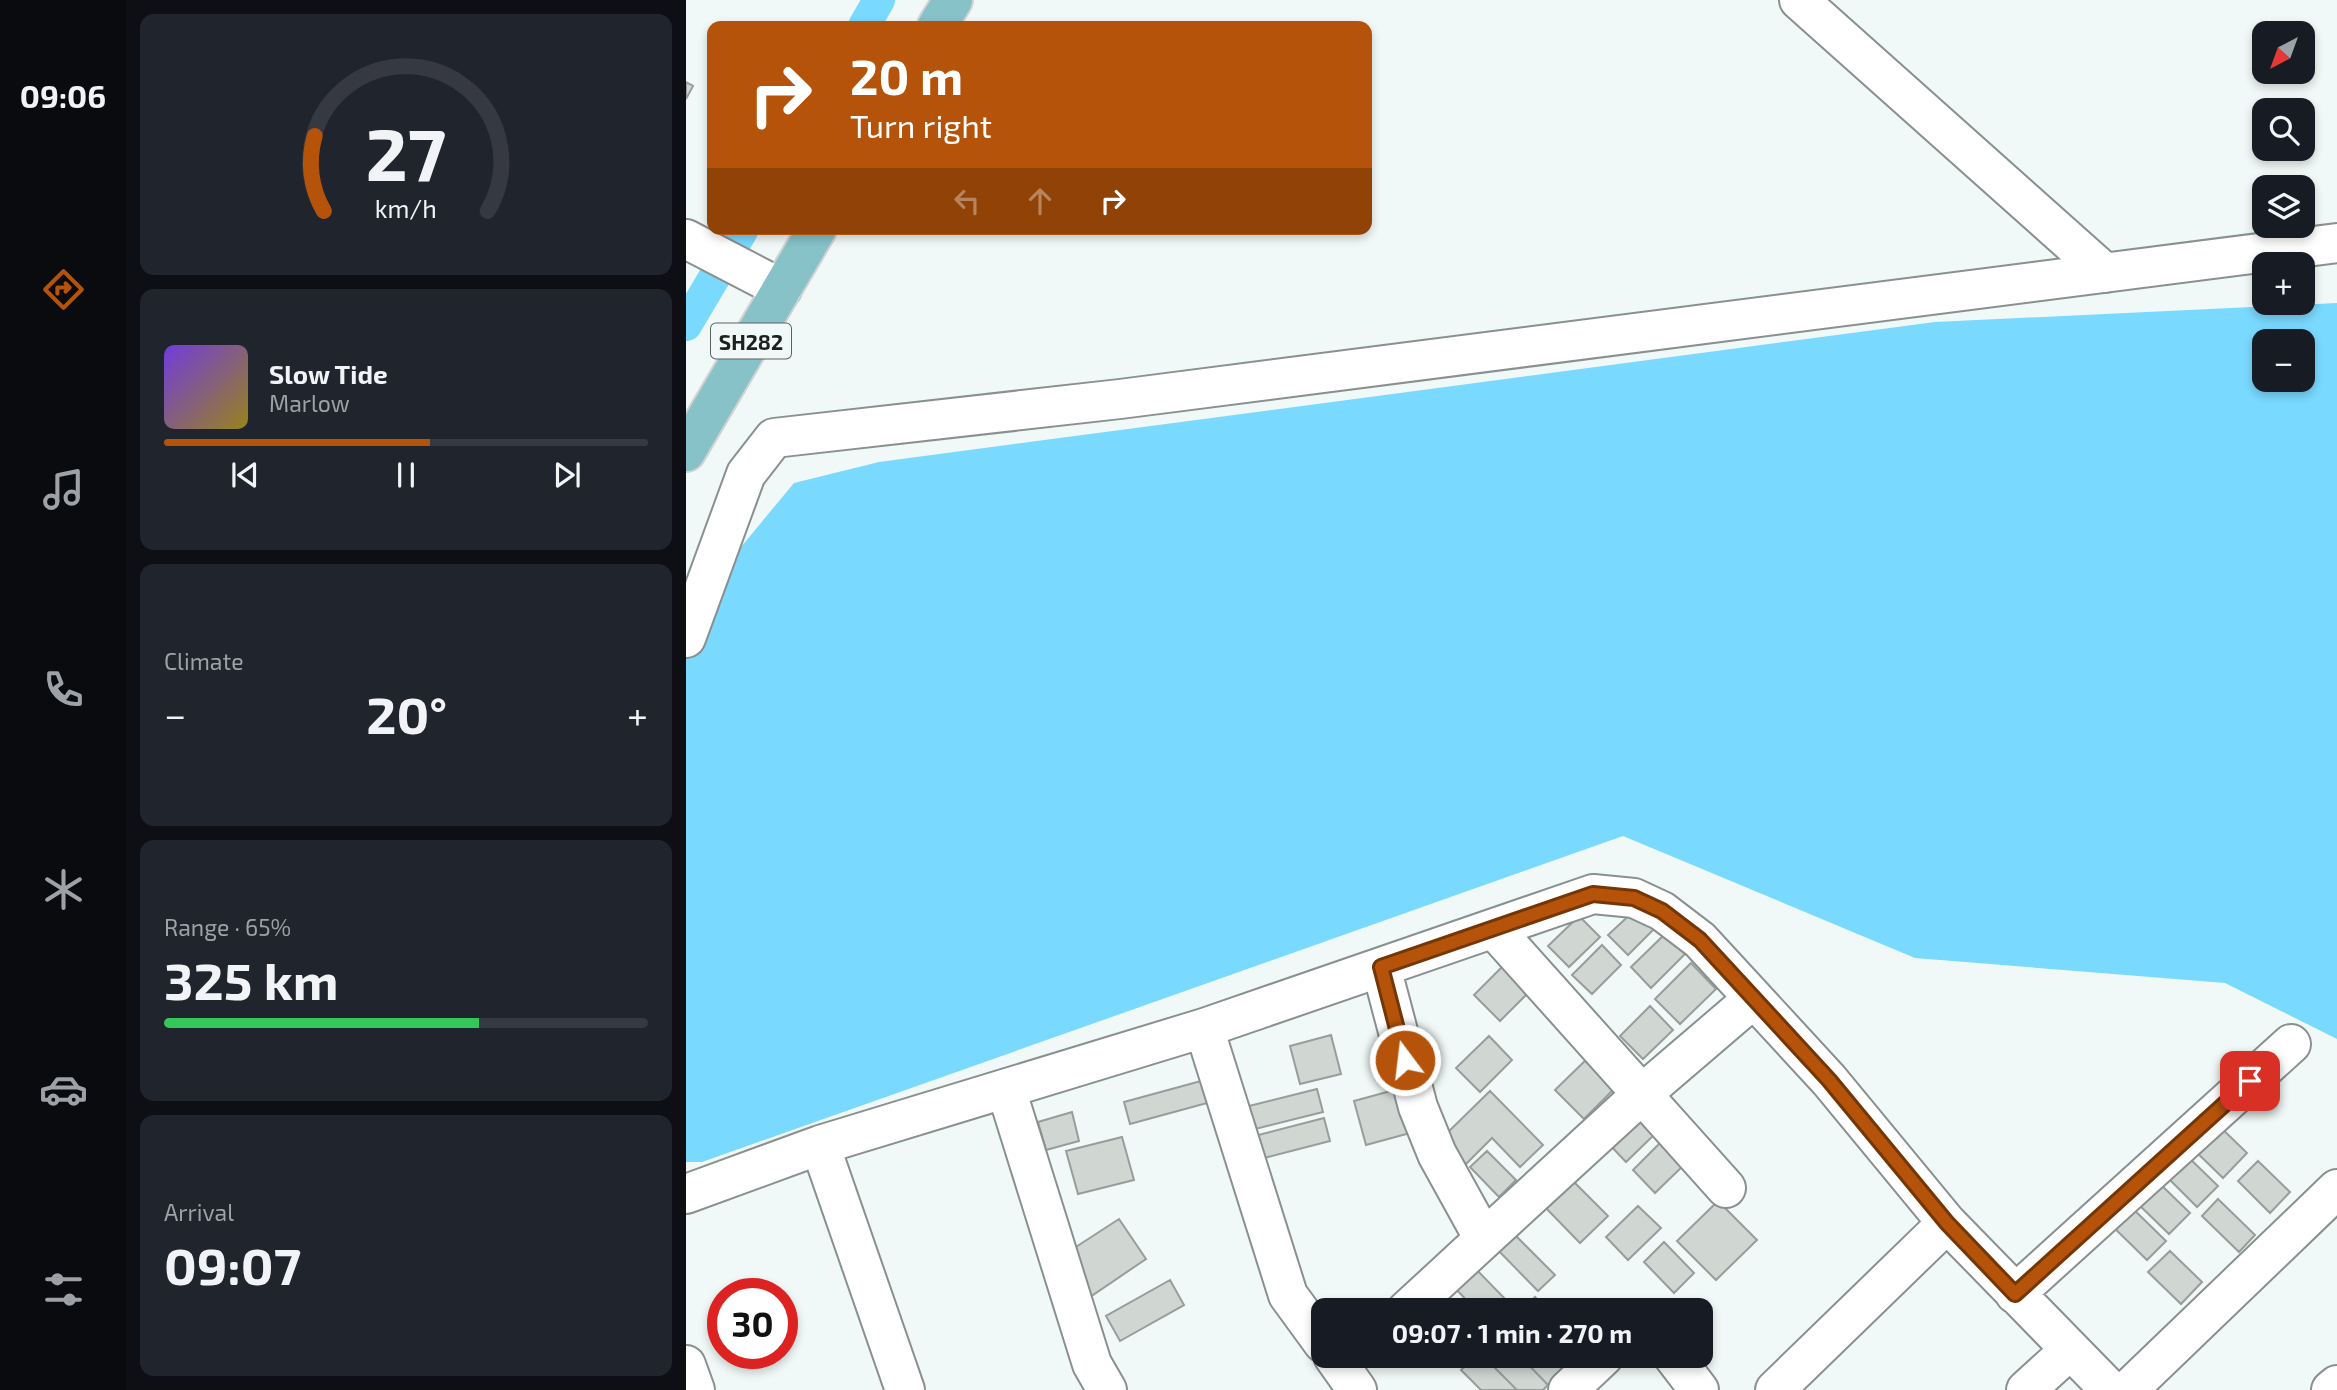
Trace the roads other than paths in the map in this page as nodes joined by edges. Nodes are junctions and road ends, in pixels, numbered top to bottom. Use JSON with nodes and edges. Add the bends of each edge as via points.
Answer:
{"nodes":[{"id":1,"x":953,"y":0,"type":"edge"},
{"id":2,"x":1799,"y":0,"type":"edge"},
{"id":3,"x":940,"y":21,"type":"edge"},
{"id":4,"x":813,"y":235,"type":"edge"},
{"id":5,"x":686,"y":239,"type":"edge"},
{"id":6,"x":2337,"y":243,"type":"edge"},
{"id":7,"x":2105,"y":273,"type":"junction"},
{"id":8,"x":781,"y":288,"type":"junction"},
{"id":9,"x":686,"y":453,"type":"edge"},
{"id":10,"x":686,"y":638,"type":"edge"},
{"id":11,"x":1494,"y":929,"type":"junction"},
{"id":12,"x":1381,"y":967,"type":"junction"},
{"id":13,"x":1753,"y":999,"type":"junction"},
{"id":14,"x":1204,"y":1028,"type":"junction"},
{"id":15,"x":2291,"y":1044,"type":"dead end"},
{"id":16,"x":1006,"y":1089,"type":"junction"},
{"id":17,"x":1642,"y":1094,"type":"junction"},
{"id":18,"x":820,"y":1145,"type":"junction"},
{"id":19,"x":1726,"y":1188,"type":"dead end"},
{"id":20,"x":2337,"y":1189,"type":"edge"},
{"id":21,"x":686,"y":1194,"type":"edge"},
{"id":22,"x":1947,"y":1223,"type":"junction"},
{"id":23,"x":1484,"y":1239,"type":"junction"},
{"id":24,"x":2015,"y":1294,"type":"junction"},
{"id":25,"x":1420,"y":1298,"type":"edge"},
{"id":26,"x":1311,"y":1324,"type":"edge"},
{"id":27,"x":2070,"y":1350,"type":"junction"},
{"id":28,"x":686,"y":1365,"type":"edge"},
{"id":29,"x":1591,"y":1368,"type":"edge"},
{"id":30,"x":1682,"y":1368,"type":"edge"},
{"id":31,"x":2337,"y":1385,"type":"edge"},
{"id":32,"x":695,"y":1390,"type":"edge"},
{"id":33,"x":905,"y":1390,"type":"edge"},
{"id":34,"x":1107,"y":1390,"type":"edge"},
{"id":35,"x":1568,"y":1390,"type":"edge"},
{"id":36,"x":1699,"y":1390,"type":"edge"},
{"id":37,"x":1775,"y":1390,"type":"edge"},
{"id":38,"x":2026,"y":1390,"type":"edge"},
{"id":39,"x":2110,"y":1390,"type":"edge"},
{"id":40,"x":2128,"y":1390,"type":"edge"},
{"id":41,"x":2331,"y":1390,"type":"edge"}],
"edges":[{"from":1,"to":3,"type":"main road"},
{"from":2,"to":7,"type":"street"},
{"from":4,"to":8,"type":"main road","number":"SH282"},
{"from":5,"to":8,"type":"street"},
{"from":6,"to":7,"type":"street"},
{"from":7,"to":10,"type":"street","via":[[1120,400],[774,438],[746,474]]},
{"from":8,"to":9,"type":"main road","number":"SH282"},
{"from":11,"to":12,"type":"street"},
{"from":11,"to":13,"type":"street","via":[[1593,894],[1634,898],[1662,911],[1700,940]]},
{"from":11,"to":17,"type":"street"},
{"from":12,"to":14,"type":"street"},
{"from":12,"to":23,"type":"street","via":[[1418,1107],[1437,1154]]},
{"from":13,"to":17,"type":"street"},
{"from":13,"to":22,"type":"street","via":[[1829,1080]]},
{"from":14,"to":16,"type":"street"},
{"from":14,"to":26,"type":"street","via":[[1288,1295]]},
{"from":15,"to":24,"type":"street"},
{"from":16,"to":18,"type":"street"},
{"from":16,"to":34,"type":"street","via":[[1092,1364]]},
{"from":17,"to":19,"type":"street"},
{"from":17,"to":23,"type":"street"},
{"from":18,"to":21,"type":"street"},
{"from":18,"to":33,"type":"street"},
{"from":20,"to":40,"type":"street"},
{"from":22,"to":24,"type":"street"},
{"from":22,"to":37,"type":"street"},
{"from":23,"to":25,"type":"street"},
{"from":24,"to":27,"type":"street"},
{"from":27,"to":38,"type":"street"},
{"from":27,"to":39,"type":"street"},
{"from":28,"to":32,"type":"street"},
{"from":29,"to":35,"type":"street"},
{"from":30,"to":36,"type":"street"},
{"from":31,"to":41,"type":"street"}]}
